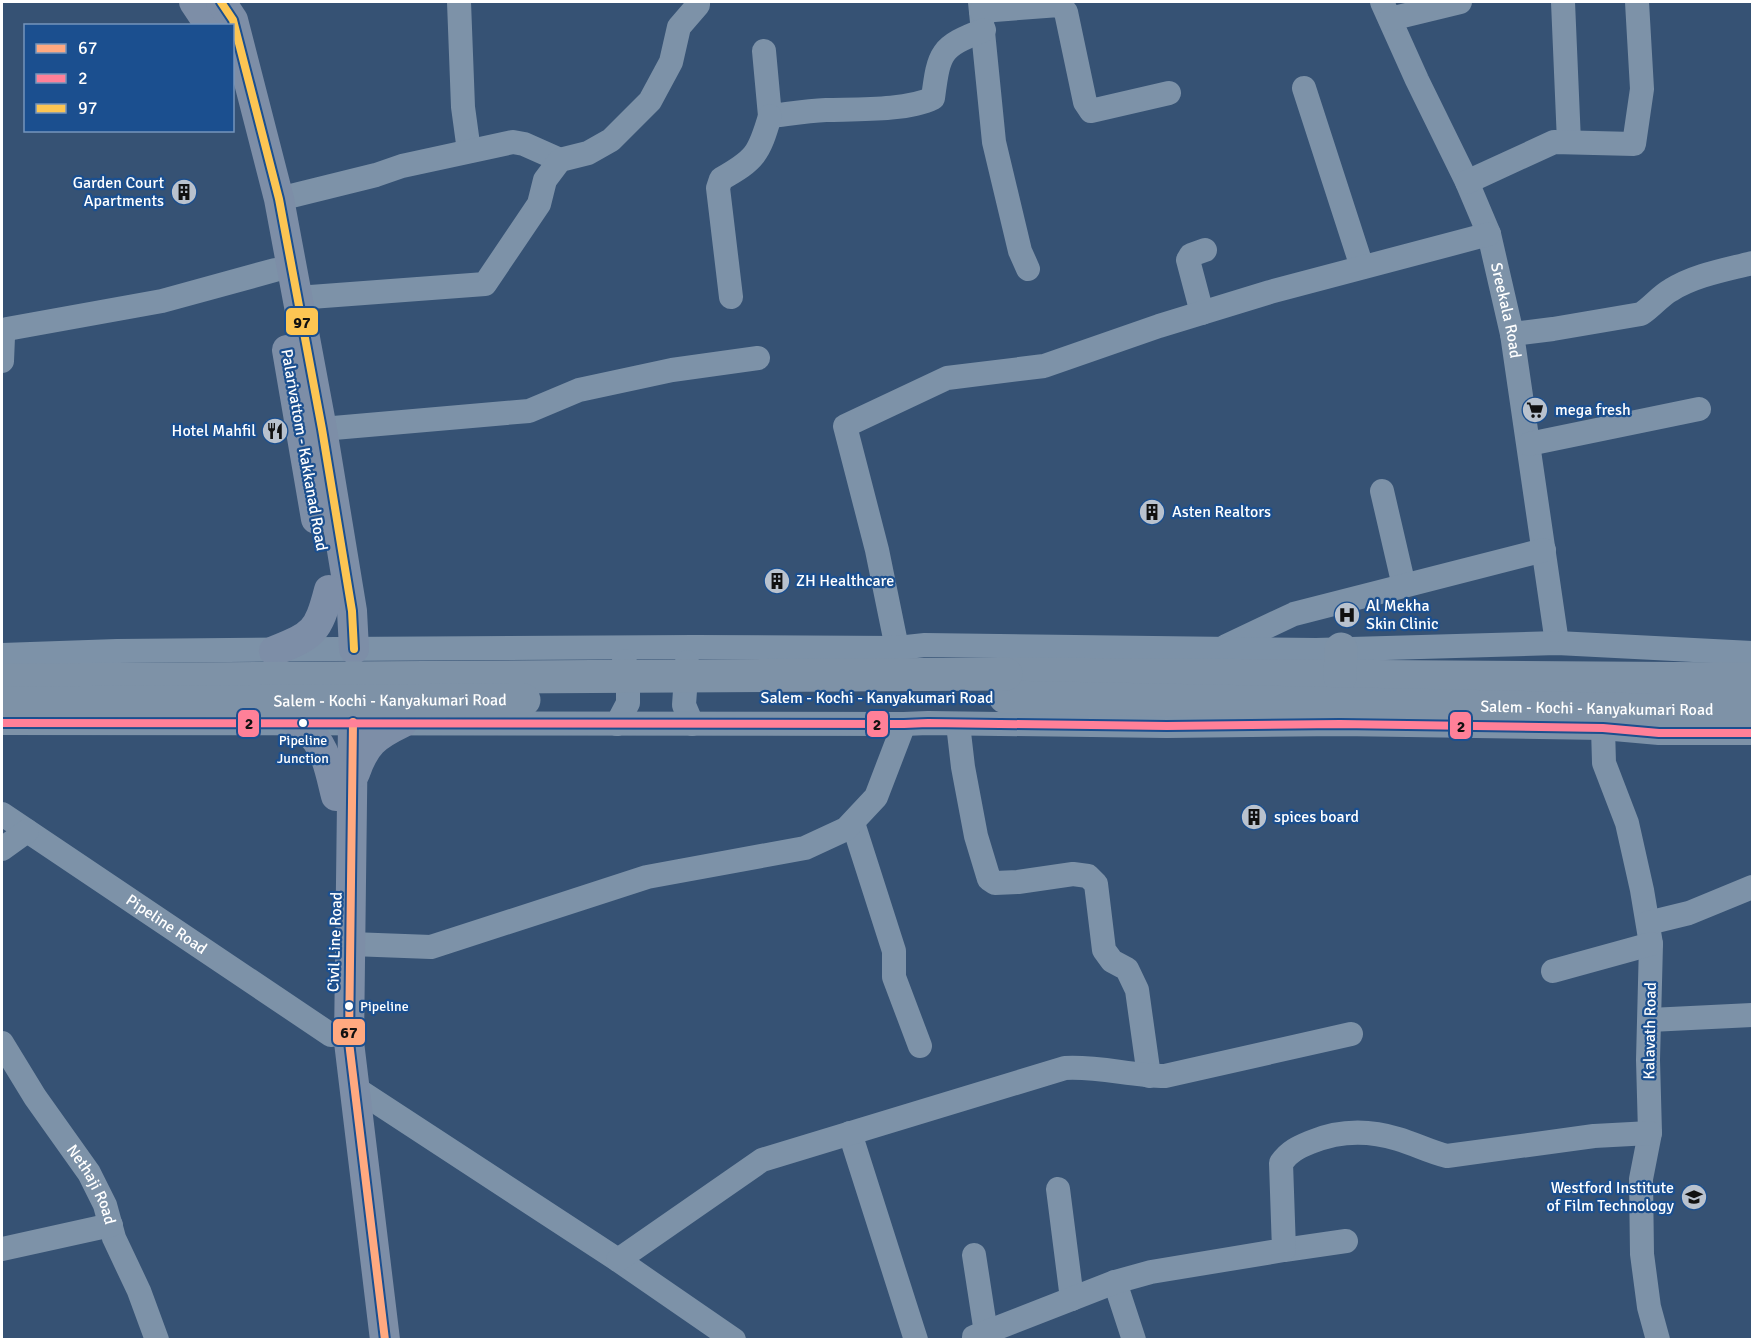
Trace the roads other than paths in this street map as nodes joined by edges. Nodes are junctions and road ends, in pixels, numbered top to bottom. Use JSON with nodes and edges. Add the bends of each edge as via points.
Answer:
{"nodes":[{"id":1,"x":194,"y":2,"type":"edge"},
{"id":2,"x":459,"y":2,"type":"edge"},
{"id":3,"x":698,"y":2,"type":"edge"},
{"id":4,"x":1460,"y":2,"type":"edge"},
{"id":5,"x":1563,"y":2,"type":"edge"},
{"id":6,"x":1637,"y":2,"type":"edge"},
{"id":7,"x":1386,"y":10,"type":"edge"},
{"id":8,"x":227,"y":12,"type":"edge"},
{"id":9,"x":982,"y":14,"type":"edge"},
{"id":10,"x":234,"y":37,"type":"edge"},
{"id":11,"x":764,"y":51,"type":"dead end"},
{"id":12,"x":1304,"y":88,"type":"dead end"},
{"id":13,"x":1169,"y":93,"type":"dead end"},
{"id":14,"x":234,"y":107,"type":"edge"},
{"id":15,"x":770,"y":116,"type":"junction"},
{"id":16,"x":1569,"y":142,"type":"junction"},
{"id":17,"x":469,"y":151,"type":"junction"},
{"id":18,"x":560,"y":160,"type":"junction"},
{"id":19,"x":1467,"y":182,"type":"junction"},
{"id":20,"x":279,"y":199,"type":"junction"},
{"id":21,"x":1489,"y":234,"type":"junction"},
{"id":22,"x":1205,"y":250,"type":"dead end"},
{"id":23,"x":277,"y":253,"type":"junction"},
{"id":24,"x":1752,"y":262,"type":"edge"},
{"id":25,"x":1362,"y":267,"type":"junction"},
{"id":26,"x":1028,"y":269,"type":"dead end"},
{"id":27,"x":731,"y":297,"type":"dead end"},
{"id":28,"x":297,"y":298,"type":"junction"},
{"id":29,"x":1202,"y":313,"type":"junction"},
{"id":30,"x":1512,"y":334,"type":"junction"},
{"id":31,"x":758,"y":358,"type":"dead end"},
{"id":32,"x":2,"y":361,"type":"edge"},
{"id":33,"x":1699,"y":409,"type":"dead end"},
{"id":34,"x":322,"y":429,"type":"junction"},
{"id":35,"x":1529,"y":444,"type":"junction"},
{"id":36,"x":1382,"y":491,"type":"dead end"},
{"id":37,"x":1544,"y":550,"type":"junction"},
{"id":38,"x":1404,"y":586,"type":"junction"},
{"id":39,"x":329,"y":590,"type":"junction"},
{"id":40,"x":1557,"y":643,"type":"junction"},
{"id":41,"x":694,"y":647,"type":"junction"},
{"id":42,"x":617,"y":648,"type":"junction"},
{"id":43,"x":897,"y":648,"type":"junction"},
{"id":44,"x":345,"y":649,"type":"junction"},
{"id":45,"x":1222,"y":649,"type":"junction"},
{"id":46,"x":274,"y":651,"type":"junction"},
{"id":47,"x":85,"y":652,"type":"junction"},
{"id":48,"x":46,"y":653,"type":"junction"},
{"id":49,"x":1752,"y":653,"type":"edge"},
{"id":50,"x":2,"y":655,"type":"edge"},
{"id":51,"x":1752,"y":679,"type":"edge"},
{"id":52,"x":2,"y":680,"type":"edge"},
{"id":53,"x":1340,"y":688,"type":"junction"},
{"id":54,"x":2,"y":703,"type":"edge"},
{"id":55,"x":1752,"y":710,"type":"edge"},
{"id":56,"x":2,"y":723,"type":"edge"},
{"id":57,"x":51,"y":723,"type":"junction"},
{"id":58,"x":85,"y":723,"type":"junction"},
{"id":59,"x":297,"y":723,"type":"junction"},
{"id":60,"x":345,"y":723,"type":"junction"},
{"id":61,"x":402,"y":723,"type":"junction"},
{"id":62,"x":617,"y":724,"type":"junction"},
{"id":63,"x":692,"y":724,"type":"junction"},
{"id":64,"x":904,"y":724,"type":"junction"},
{"id":65,"x":958,"y":724,"type":"junction"},
{"id":66,"x":1603,"y":728,"type":"junction"},
{"id":67,"x":1752,"y":733,"type":"edge"},
{"id":68,"x":344,"y":789,"type":"junction"},
{"id":69,"x":2,"y":814,"type":"edge"},
{"id":70,"x":853,"y":823,"type":"junction"},
{"id":71,"x":27,"y":831,"type":"junction"},
{"id":72,"x":2,"y":849,"type":"edge"},
{"id":73,"x":1752,"y":887,"type":"edge"},
{"id":74,"x":1650,"y":933,"type":"junction"},
{"id":75,"x":351,"y":944,"type":"junction"},
{"id":76,"x":1553,"y":971,"type":"dead end"},
{"id":77,"x":1752,"y":1015,"type":"edge"},
{"id":78,"x":1650,"y":1020,"type":"junction"},
{"id":79,"x":1351,"y":1034,"type":"dead end"},
{"id":80,"x":331,"y":1035,"type":"junction"},
{"id":81,"x":2,"y":1043,"type":"edge"},
{"id":82,"x":920,"y":1046,"type":"dead end"},
{"id":83,"x":1149,"y":1076,"type":"junction"},
{"id":84,"x":355,"y":1089,"type":"junction"},
{"id":85,"x":850,"y":1133,"type":"junction"},
{"id":86,"x":1650,"y":1133,"type":"junction"},
{"id":87,"x":1058,"y":1189,"type":"dead end"},
{"id":88,"x":111,"y":1225,"type":"junction"},
{"id":89,"x":1347,"y":1241,"type":"dead end"},
{"id":90,"x":2,"y":1250,"type":"edge"},
{"id":91,"x":1284,"y":1250,"type":"junction"},
{"id":92,"x":974,"y":1255,"type":"dead end"},
{"id":93,"x":618,"y":1260,"type":"junction"},
{"id":94,"x":1115,"y":1282,"type":"junction"},
{"id":95,"x":1072,"y":1299,"type":"junction"},
{"id":96,"x":976,"y":1337,"type":"edge"},
{"id":97,"x":157,"y":1340,"type":"edge"},
{"id":98,"x":364,"y":1340,"type":"edge"},
{"id":99,"x":385,"y":1340,"type":"edge"},
{"id":100,"x":734,"y":1340,"type":"edge"},
{"id":101,"x":916,"y":1340,"type":"edge"},
{"id":102,"x":1134,"y":1340,"type":"edge"},
{"id":103,"x":1658,"y":1340,"type":"edge"}],
"edges":[{"from":1,"to":8,"type":"main road","name":"Palarivattom - Kakkanad Road"},
{"from":2,"to":17,"type":"street","via":[[463,107]]},
{"from":3,"to":18,"type":"street","via":[[679,27],[671,62],[650,101],[611,140],[588,153]]},
{"from":4,"to":7,"type":"street"},
{"from":5,"to":16,"type":"street"},
{"from":6,"to":16,"type":"street","via":[[1642,89],[1634,144]]},
{"from":7,"to":19,"type":"street","name":"Sreekala Road"},
{"from":9,"to":13,"type":"street","via":[[1059,5],[1066,12],[1085,102],[1091,111]]},
{"from":9,"to":15,"type":"street","via":[[961,39],[943,52],[933,98],[927,101]]},
{"from":9,"to":26,"type":"street","via":[[994,142]]},
{"from":10,"to":20,"type":"main road","name":"Palarivattom - Kakkanad Road"},
{"from":11,"to":15,"type":"street"},
{"from":12,"to":25,"type":"street"},
{"from":14,"to":23,"type":"main road","name":"Palarivattom - Kakkanad Road"},
{"from":15,"to":27,"type":"street","via":[[753,157],[721,179],[718,188]]},
{"from":16,"to":19,"type":"street","via":[[1554,142]]},
{"from":17,"to":18,"type":"street","via":[[513,142]]},
{"from":17,"to":20,"type":"street"},
{"from":18,"to":28,"type":"street","via":[[545,180],[539,204],[485,284]]},
{"from":19,"to":21,"type":"street","name":"Sreekala Road"},
{"from":20,"to":23,"type":"main road","name":"Palarivattom - Kakkanad Road"},
{"from":21,"to":25,"type":"street"},
{"from":21,"to":30,"type":"street","name":"Sreekala Road"},
{"from":22,"to":29,"type":"street","via":[[1188,260]]},
{"from":23,"to":28,"type":"main road","name":"Palarivattom - Kakkanad Road"},
{"from":23,"to":32,"type":"street","via":[[162,301],[8,329],[3,337]]},
{"from":23,"to":39,"type":"main road","name":"Palarivattom - Kakkanad Road","via":[[296,410]]},
{"from":24,"to":30,"type":"street","via":[[1678,286],[1641,314]]},
{"from":25,"to":29,"type":"street"},
{"from":28,"to":34,"type":"main road","name":"Palarivattom - Kakkanad Road"},
{"from":29,"to":43,"type":"street","via":[[1044,366],[947,378],[846,426]]},
{"from":30,"to":35,"type":"street","name":"Sreekala Road"},
{"from":31,"to":34,"type":"street","via":[[672,370],[579,390],[529,411]]},
{"from":33,"to":35,"type":"street"},
{"from":34,"to":44,"type":"main road","name":"Palarivattom - Kakkanad Road","via":[[352,611]]},
{"from":35,"to":37,"type":"street","name":"Sreekala Road"},
{"from":36,"to":38,"type":"street"},
{"from":37,"to":38,"type":"street"},
{"from":37,"to":40,"type":"street","name":"Sreekala Road"},
{"from":38,"to":45,"type":"street","via":[[1294,614]]},
{"from":39,"to":44,"type":"main road"},
{"from":39,"to":46,"type":"main road","via":[[312,633]]},
{"from":40,"to":49,"type":"street"},
{"from":40,"to":53,"type":"street"},
{"from":41,"to":42,"type":"street","name":"Salem - Kochi - Kanyakumari Road"},
{"from":41,"to":43,"type":"street","name":"Salem - Kochi - Kanyakumari Road"},
{"from":41,"to":63,"type":"street","via":[[686,666],[684,705]]},
{"from":42,"to":44,"type":"street","name":"Salem - Kochi - Kanyakumari Road"},
{"from":42,"to":62,"type":"street","via":[[628,669],[628,703]]},
{"from":43,"to":45,"type":"street","name":"Salem - Kochi - Kanyakumari Road","via":[[925,645]]},
{"from":44,"to":46,"type":"street","name":"Salem - Kochi - Kanyakumari Road"},
{"from":45,"to":53,"type":"street","name":"Salem - Kochi - Kanyakumari Road"},
{"from":46,"to":47,"type":"street","name":"Salem - Kochi - Kanyakumari Road"},
{"from":47,"to":48,"type":"street","name":"Salem - Kochi - Kanyakumari Road"},
{"from":47,"to":58,"type":"street","via":[[80,690]]},
{"from":48,"to":50,"type":"street","name":"Salem - Kochi - Kanyakumari Road"},
{"from":48,"to":57,"type":"street","via":[[60,668]]},
{"from":51,"to":53,"type":"highway","name":"Salem - Kochi - Kanyakumari Road"},
{"from":52,"to":53,"type":"highway","name":"Salem - Kochi - Kanyakumari Road","bridge":true,"via":[[994,674]]},
{"from":53,"to":54,"type":"highway","name":"Salem - Kochi - Kanyakumari Road","bridge":true,"via":[[1005,697]]},
{"from":53,"to":55,"type":"highway","name":"Salem - Kochi - Kanyakumari Road","via":[[1641,710]]},
{"from":53,"to":65,"type":"street","name":"Salem - Kochi - Kanyakumari Road","via":[[1167,726]]},
{"from":53,"to":66,"type":"street"},
{"from":56,"to":57,"type":"street","name":"Salem - Kochi - Kanyakumari Road"},
{"from":57,"to":58,"type":"street","name":"Salem - Kochi - Kanyakumari Road"},
{"from":58,"to":59,"type":"street","name":"Salem - Kochi - Kanyakumari Road"},
{"from":59,"to":60,"type":"street","name":"Salem - Kochi - Kanyakumari Road"},
{"from":59,"to":68,"type":"main road","via":[[319,744],[330,772]]},
{"from":60,"to":61,"type":"street","name":"Salem - Kochi - Kanyakumari Road"},
{"from":60,"to":68,"type":"main road","name":"Civil Line Road"},
{"from":61,"to":62,"type":"street","name":"Salem - Kochi - Kanyakumari Road"},
{"from":61,"to":68,"type":"main road","via":[[372,740]]},
{"from":62,"to":63,"type":"street","name":"Salem - Kochi - Kanyakumari Road"},
{"from":63,"to":64,"type":"street","name":"Salem - Kochi - Kanyakumari Road"},
{"from":64,"to":65,"type":"street","name":"Salem - Kochi - Kanyakumari Road"},
{"from":64,"to":70,"type":"street","via":[[876,797]]},
{"from":65,"to":83,"type":"street","via":[[976,836],[989,879],[995,883],[1018,882],[1073,874],[1088,876],[1096,884],[1104,950],[1112,961],[1127,969],[1137,990]]},
{"from":66,"to":67,"type":"street","via":[[1659,733]]},
{"from":66,"to":74,"type":"street","name":"Kalavath Road","via":[[1604,763],[1627,823]]},
{"from":68,"to":75,"type":"main road","name":"Civil Line Road"},
{"from":68,"to":80,"type":"main road","name":"Civil Line Road"},
{"from":69,"to":71,"type":"street","name":"Pipeline Road"},
{"from":70,"to":75,"type":"street","via":[[805,848],[647,877],[431,947]]},
{"from":70,"to":82,"type":"street","via":[[894,951],[894,977]]},
{"from":71,"to":72,"type":"street"},
{"from":71,"to":80,"type":"street","name":"Pipeline Road"},
{"from":73,"to":74,"type":"street"},
{"from":74,"to":76,"type":"street"},
{"from":74,"to":78,"type":"street","name":"Kalavath Road"},
{"from":75,"to":84,"type":"main road","name":"Civil Line Road","via":[[350,1042]]},
{"from":77,"to":78,"type":"street"},
{"from":78,"to":86,"type":"street","name":"Kalavath Road"},
{"from":79,"to":83,"type":"street","via":[[1165,1076]]},
{"from":80,"to":98,"type":"main road","name":"Civil Line Road"},
{"from":81,"to":88,"type":"street","name":"Nethaji Road","via":[[89,1173]]},
{"from":83,"to":85,"type":"street","via":[[1088,1067],[1065,1068]]},
{"from":84,"to":93,"type":"street"},
{"from":84,"to":99,"type":"main road","name":"Civil Line Road"},
{"from":85,"to":93,"type":"street","via":[[762,1160]]},
{"from":85,"to":101,"type":"street"},
{"from":86,"to":91,"type":"street","via":[[1594,1136],[1447,1156],[1374,1133],[1337,1133],[1294,1149],[1281,1163]]},
{"from":86,"to":103,"type":"street","name":"Kalavath Road","via":[[1641,1179],[1642,1254]]},
{"from":87,"to":95,"type":"street"},
{"from":88,"to":90,"type":"street"},
{"from":88,"to":97,"type":"street","name":"Nethaji Road"},
{"from":89,"to":91,"type":"street"},
{"from":91,"to":94,"type":"street","via":[[1151,1272]]},
{"from":92,"to":96,"type":"street"},
{"from":93,"to":100,"type":"street"},
{"from":94,"to":95,"type":"street"},
{"from":94,"to":102,"type":"street"},
{"from":95,"to":96,"type":"street"}]}
